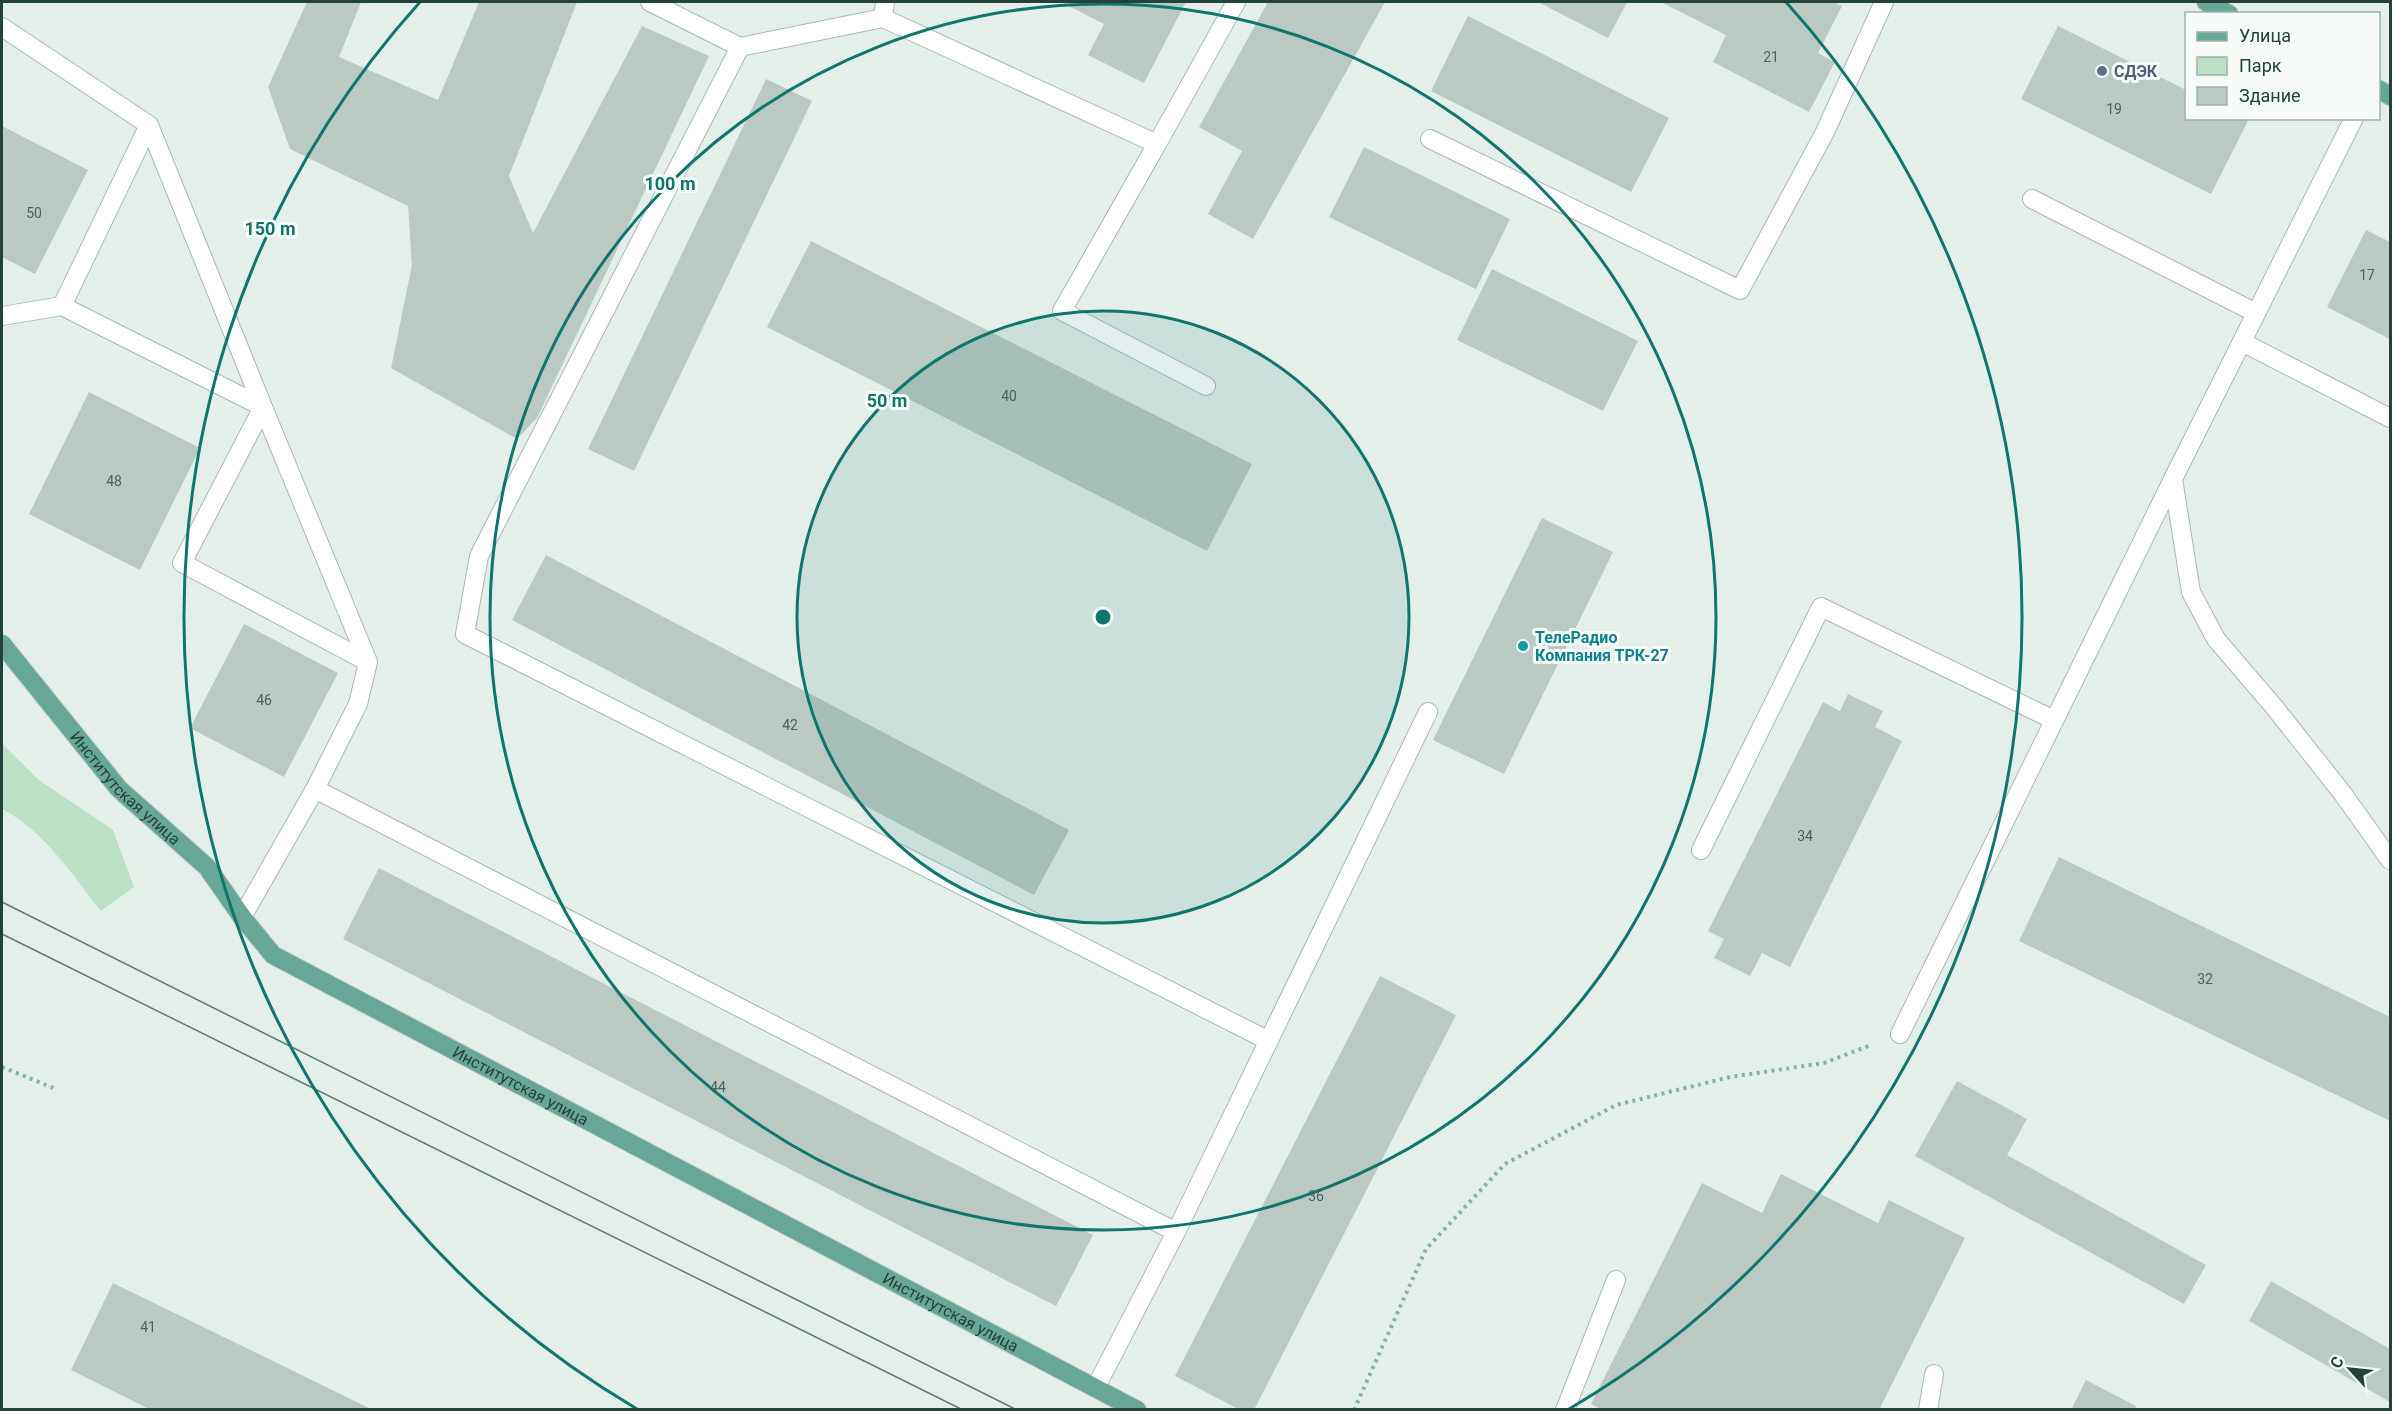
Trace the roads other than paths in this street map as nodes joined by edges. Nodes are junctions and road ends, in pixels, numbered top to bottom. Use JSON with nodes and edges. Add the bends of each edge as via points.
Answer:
{"nodes":[{"id":1,"x":650,"y":2,"type":"edge"},
{"id":2,"x":1236,"y":2,"type":"edge"},
{"id":3,"x":1884,"y":2,"type":"edge"},
{"id":4,"x":2206,"y":2,"type":"edge"},
{"id":5,"x":884,"y":10,"type":"edge"},
{"id":6,"x":2225,"y":12,"type":"edge"},
{"id":7,"x":2,"y":27,"type":"edge"},
{"id":8,"x":740,"y":47,"type":"junction"},
{"id":9,"x":2353,"y":120,"type":"edge"},
{"id":10,"x":149,"y":125,"type":"junction"},
{"id":11,"x":1430,"y":139,"type":"dead end"},
{"id":12,"x":1157,"y":144,"type":"junction"},
{"id":13,"x":2032,"y":199,"type":"dead end"},
{"id":14,"x":62,"y":306,"type":"junction"},
{"id":15,"x":2256,"y":313,"type":"junction"},
{"id":16,"x":2,"y":316,"type":"edge"},
{"id":17,"x":2242,"y":342,"type":"junction"},
{"id":18,"x":1206,"y":386,"type":"dead end"},
{"id":19,"x":263,"y":407,"type":"junction"},
{"id":20,"x":2391,"y":417,"type":"edge"},
{"id":21,"x":2173,"y":479,"type":"junction"},
{"id":22,"x":2,"y":644,"type":"edge"},
{"id":23,"x":368,"y":662,"type":"junction"},
{"id":24,"x":1428,"y":712,"type":"dead end"},
{"id":25,"x":2054,"y":720,"type":"junction"},
{"id":26,"x":315,"y":789,"type":"junction"},
{"id":27,"x":1701,"y":850,"type":"dead end"},
{"id":28,"x":2391,"y":860,"type":"edge"},
{"id":29,"x":242,"y":917,"type":"junction"},
{"id":30,"x":1900,"y":1034,"type":"road end"},
{"id":31,"x":1269,"y":1041,"type":"junction"},
{"id":32,"x":1176,"y":1232,"type":"junction"},
{"id":33,"x":1616,"y":1280,"type":"dead end"},
{"id":34,"x":1934,"y":1374,"type":"dead end"},
{"id":35,"x":1096,"y":1387,"type":"junction"},
{"id":36,"x":1137,"y":1410,"type":"edge"},
{"id":37,"x":1565,"y":1410,"type":"edge"},
{"id":38,"x":1929,"y":1410,"type":"edge"}],
"edges":[{"from":1,"to":8,"type":"lane"},
{"from":2,"to":12,"type":"lane"},
{"from":3,"to":11,"type":"lane","via":[[1825,132],[1740,290]]},
{"from":4,"to":6,"type":"main road"},
{"from":5,"to":8,"type":"lane"},
{"from":5,"to":12,"type":"lane"},
{"from":7,"to":10,"type":"lane"},
{"from":8,"to":31,"type":"lane","via":[[479,555],[465,634]]},
{"from":9,"to":15,"type":"lane"},
{"from":10,"to":14,"type":"lane"},
{"from":10,"to":19,"type":"lane"},
{"from":12,"to":18,"type":"lane","via":[[1062,311]]},
{"from":13,"to":15,"type":"lane"},
{"from":14,"to":16,"type":"lane"},
{"from":14,"to":19,"type":"lane"},
{"from":15,"to":17,"type":"lane"},
{"from":17,"to":20,"type":"lane"},
{"from":17,"to":21,"type":"lane"},
{"from":19,"to":23,"type":"lane"},
{"from":19,"to":23,"type":"lane","via":[[182,563]]},
{"from":21,"to":25,"type":"lane"},
{"from":21,"to":28,"type":"lane","via":[[2192,592],[2216,639],[2289,725]]},
{"from":22,"to":29,"type":"main road","name":"Институтская улица","via":[[119,789],[207,867]]},
{"from":23,"to":26,"type":"lane","via":[[358,704]]},
{"from":24,"to":31,"type":"lane"},
{"from":25,"to":27,"type":"lane","via":[[1821,607]]},
{"from":25,"to":30,"type":"lane"},
{"from":26,"to":29,"type":"lane"},
{"from":26,"to":32,"type":"lane"},
{"from":29,"to":35,"type":"main road","name":"Институтская улица","via":[[273,955]]},
{"from":31,"to":32,"type":"lane"},
{"from":32,"to":35,"type":"lane"},
{"from":33,"to":37,"type":"lane"},
{"from":34,"to":38,"type":"lane"},
{"from":35,"to":36,"type":"main road","name":"Институтская улица"}]}
